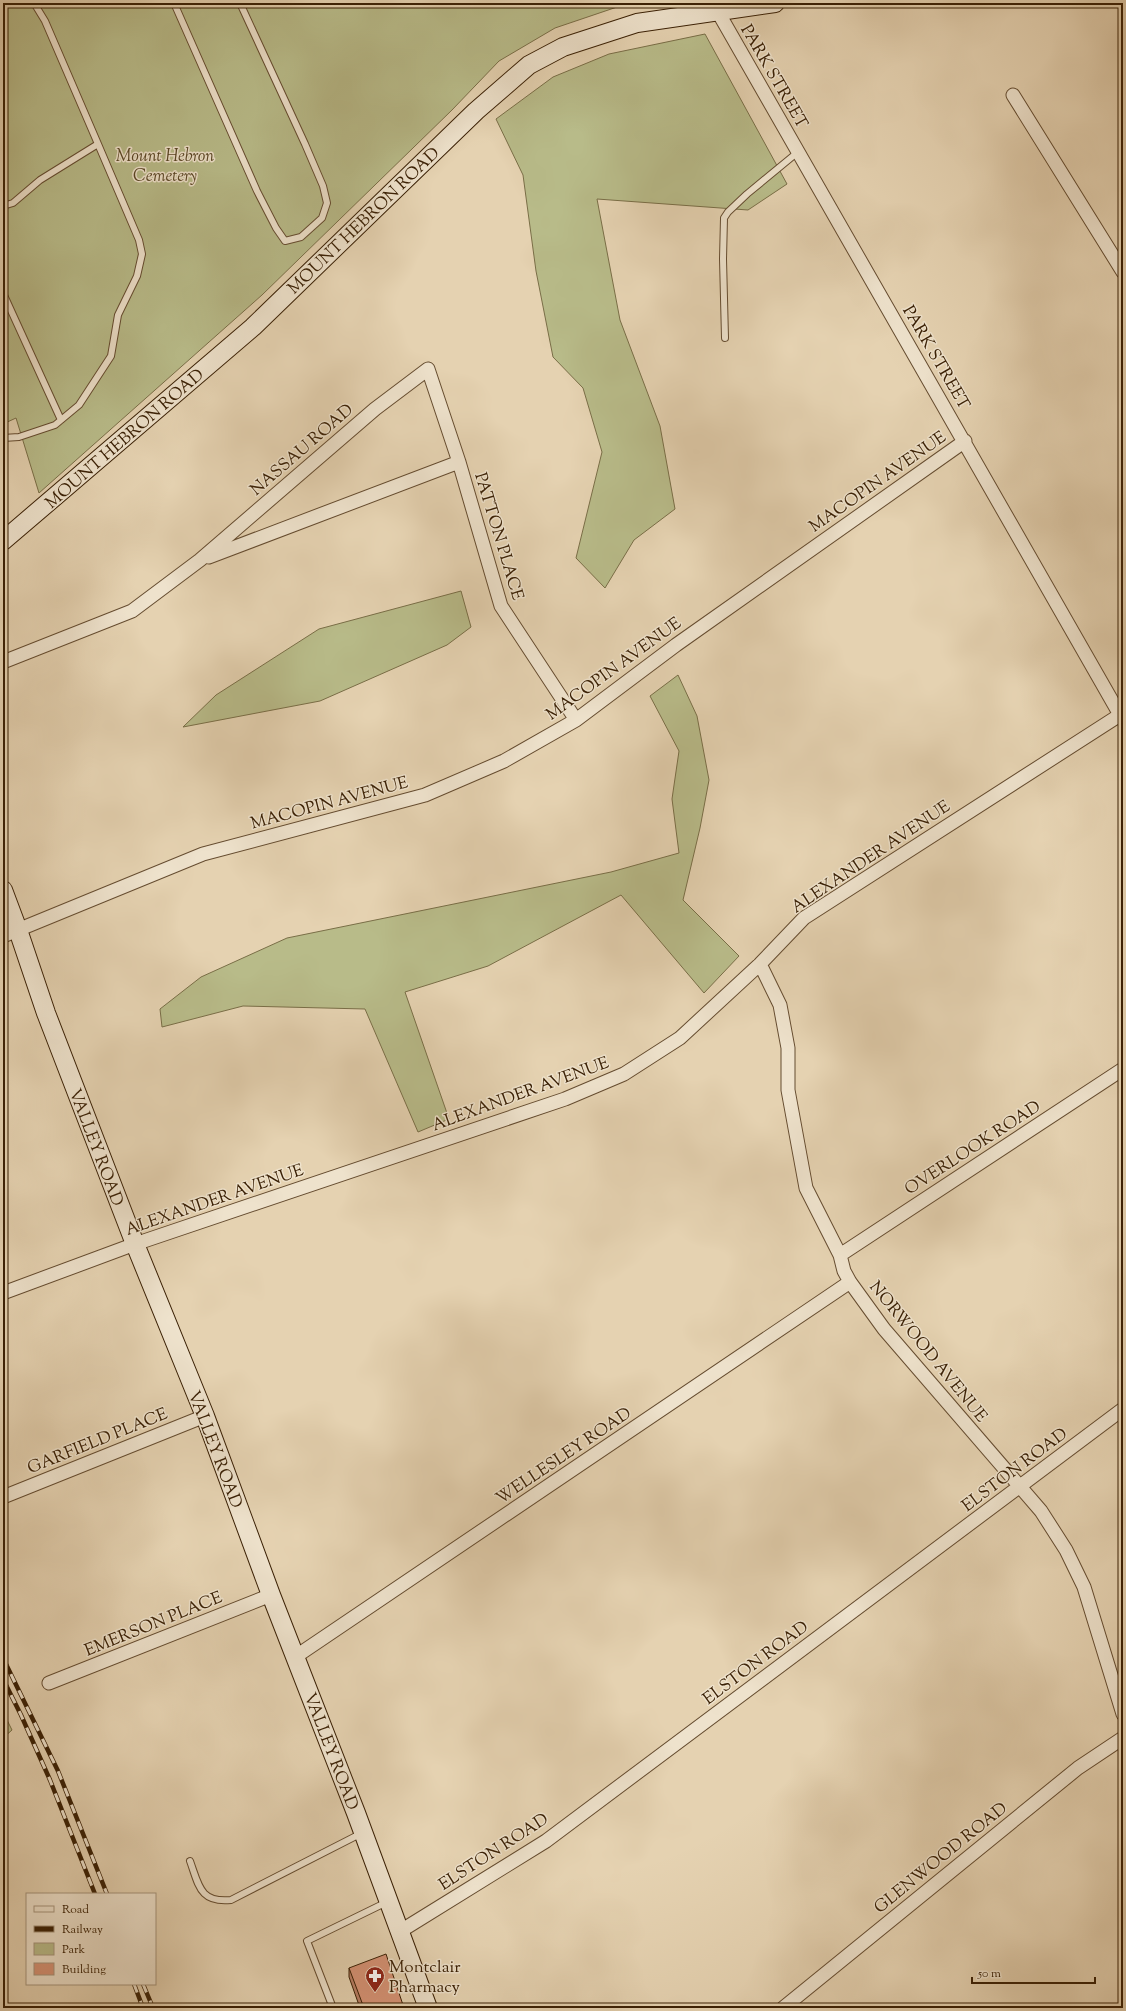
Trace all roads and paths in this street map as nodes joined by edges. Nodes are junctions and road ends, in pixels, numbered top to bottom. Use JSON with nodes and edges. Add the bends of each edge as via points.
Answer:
{"nodes":[{"id":1,"x":34,"y":3,"type":"edge"},
{"id":2,"x":174,"y":3,"type":"edge"},
{"id":3,"x":240,"y":3,"type":"edge"},
{"id":4,"x":775,"y":3,"type":"edge"},
{"id":5,"x":715,"y":7,"type":"edge"},
{"id":6,"x":1013,"y":95,"type":"dead end"},
{"id":7,"x":98,"y":144,"type":"junction"},
{"id":8,"x":798,"y":152,"type":"junction"},
{"id":9,"x":3,"y":206,"type":"edge"},
{"id":10,"x":1123,"y":272,"type":"edge"},
{"id":11,"x":3,"y":293,"type":"edge"},
{"id":12,"x":725,"y":338,"type":"dead end"},
{"id":13,"x":428,"y":369,"type":"joint"},
{"id":14,"x":61,"y":420,"type":"junction"},
{"id":15,"x":3,"y":438,"type":"edge"},
{"id":16,"x":965,"y":441,"type":"junction"},
{"id":17,"x":459,"y":462,"type":"junction"},
{"id":18,"x":3,"y":541,"type":"edge"},
{"id":19,"x":200,"y":560,"type":"junction"},
{"id":20,"x":3,"y":662,"type":"edge"},
{"id":21,"x":1122,"y":716,"type":"edge"},
{"id":22,"x":576,"y":720,"type":"junction"},
{"id":23,"x":3,"y":890,"type":"edge"},
{"id":24,"x":11,"y":933,"type":"edge"},
{"id":25,"x":760,"y":964,"type":"junction"},
{"id":26,"x":1123,"y":1069,"type":"edge"},
{"id":27,"x":135,"y":1244,"type":"junction"},
{"id":28,"x":840,"y":1255,"type":"junction"},
{"id":29,"x":850,"y":1282,"type":"junction"},
{"id":30,"x":3,"y":1293,"type":"edge"},
{"id":31,"x":1123,"y":1409,"type":"edge"},
{"id":32,"x":205,"y":1416,"type":"junction"},
{"id":33,"x":1020,"y":1487,"type":"junction"},
{"id":34,"x":3,"y":1497,"type":"edge"},
{"id":35,"x":271,"y":1595,"type":"junction"},
{"id":36,"x":296,"y":1657,"type":"junction"},
{"id":37,"x":49,"y":1684,"type":"dead end"},
{"id":38,"x":1123,"y":1714,"type":"edge"},
{"id":39,"x":1123,"y":1738,"type":"edge"},
{"id":40,"x":363,"y":1832,"type":"junction"},
{"id":41,"x":190,"y":1862,"type":"dead end"},
{"id":42,"x":388,"y":1901,"type":"junction"},
{"id":43,"x":399,"y":1932,"type":"junction"},
{"id":44,"x":333,"y":2008,"type":"edge"},
{"id":45,"x":428,"y":2008,"type":"edge"},
{"id":46,"x":783,"y":2008,"type":"edge"}],
"edges":[{"from":1,"to":7,"type":"lane"},
{"from":2,"to":3,"type":"lane","via":[[257,191],[285,241],[301,237],[322,218],[327,203],[305,144]]},
{"from":4,"to":5,"type":"main road","name":"MOUNT HEBRON ROAD"},
{"from":5,"to":8,"type":"street","name":"PARK STREET"},
{"from":5,"to":18,"type":"main road","name":"MOUNT HEBRON ROAD","via":[[637,23],[563,47],[529,64],[476,111],[253,327]]},
{"from":6,"to":10,"type":"street"},
{"from":7,"to":9,"type":"lane","via":[[40,180],[13,203]]},
{"from":7,"to":14,"type":"lane","via":[[139,240],[142,254],[137,276],[118,315],[111,356],[79,405]]},
{"from":8,"to":12,"type":"lane","via":[[747,194],[724,218]]},
{"from":8,"to":16,"type":"street","name":"PARK STREET"},
{"from":11,"to":14,"type":"lane"},
{"from":13,"to":17,"type":"street","name":"PATTON PLACE"},
{"from":13,"to":19,"type":"street","name":"NASSAU ROAD","via":[[374,409]]},
{"from":14,"to":15,"type":"lane","via":[[55,425],[19,437]]},
{"from":16,"to":21,"type":"street","name":"PARK STREET"},
{"from":16,"to":22,"type":"street","name":"MACOPIN AVENUE","via":[[676,645]]},
{"from":17,"to":19,"type":"street","name":"NASSAU ROAD"},
{"from":17,"to":22,"type":"street","name":"PATTON PLACE","via":[[501,606]]},
{"from":19,"to":20,"type":"street","name":"NASSAU ROAD","via":[[132,611]]},
{"from":21,"to":25,"type":"street","name":"ALEXANDER AVENUE","via":[[804,918]]},
{"from":22,"to":24,"type":"street","name":"MACOPIN AVENUE","via":[[504,761],[425,795],[203,854]]},
{"from":23,"to":24,"type":"main road","name":"VALLEY ROAD"},
{"from":24,"to":27,"type":"main road","name":"VALLEY ROAD","via":[[46,1013]]},
{"from":25,"to":27,"type":"street","name":"ALEXANDER AVENUE","via":[[680,1038],[624,1074],[565,1100]]},
{"from":25,"to":28,"type":"street","name":"NORWOOD AVENUE","via":[[780,1005],[788,1048],[788,1090],[806,1188]]},
{"from":26,"to":28,"type":"street","name":"OVERLOOK ROAD"},
{"from":27,"to":30,"type":"street","name":"ALEXANDER AVENUE"},
{"from":27,"to":32,"type":"main road","name":"VALLEY ROAD"},
{"from":28,"to":29,"type":"street","name":"NORWOOD AVENUE"},
{"from":29,"to":33,"type":"street","name":"NORWOOD AVENUE","via":[[884,1329]]},
{"from":29,"to":36,"type":"street","name":"WELLESLEY ROAD"},
{"from":31,"to":33,"type":"street","name":"ELSTON ROAD"},
{"from":32,"to":34,"type":"street","name":"GARFIELD PLACE"},
{"from":32,"to":35,"type":"main road","name":"VALLEY ROAD"},
{"from":33,"to":38,"type":"street","name":"NORWOOD AVENUE","via":[[1041,1511],[1066,1550],[1084,1586]]},
{"from":33,"to":43,"type":"street","name":"ELSTON ROAD","via":[[546,1841]]},
{"from":35,"to":36,"type":"main road","name":"VALLEY ROAD"},
{"from":35,"to":37,"type":"street","name":"EMERSON PLACE"},
{"from":36,"to":40,"type":"main road","name":"VALLEY ROAD"},
{"from":39,"to":46,"type":"street","name":"GLENWOOD ROAD","via":[[1078,1768]]},
{"from":40,"to":41,"type":"lane","via":[[231,1900],[219,1901],[209,1898],[200,1890]]},
{"from":40,"to":42,"type":"main road","name":"VALLEY ROAD"},
{"from":42,"to":43,"type":"main road","name":"VALLEY ROAD"},
{"from":42,"to":44,"type":"lane","via":[[307,1941]]},
{"from":43,"to":45,"type":"main road","name":"VALLEY ROAD"}]}
